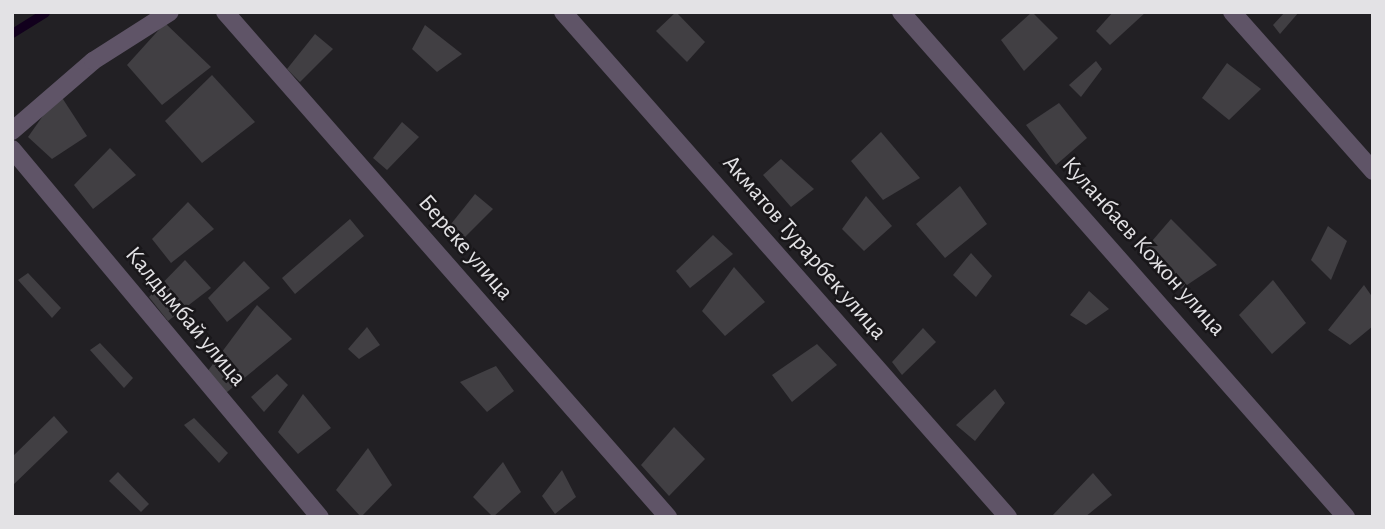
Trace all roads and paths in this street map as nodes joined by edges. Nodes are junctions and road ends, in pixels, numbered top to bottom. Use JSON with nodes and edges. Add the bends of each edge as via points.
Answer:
{"nodes":[{"id":1,"x":170,"y":12,"type":"edge"},
{"id":2,"x":225,"y":12,"type":"edge"},
{"id":3,"x":563,"y":12,"type":"edge"},
{"id":4,"x":901,"y":12,"type":"edge"},
{"id":5,"x":1232,"y":12,"type":"edge"},
{"id":6,"x":12,"y":131,"type":"edge"},
{"id":7,"x":12,"y":149,"type":"edge"},
{"id":8,"x":1373,"y":171,"type":"edge"},
{"id":9,"x":320,"y":517,"type":"edge"},
{"id":10,"x":668,"y":517,"type":"edge"},
{"id":11,"x":1008,"y":517,"type":"edge"},
{"id":12,"x":1346,"y":517,"type":"edge"}],
"edges":[{"from":1,"to":6,"type":"street","via":[[93,61]]},
{"from":2,"to":10,"type":"street","name":"Береке улица"},
{"from":3,"to":11,"type":"street","name":"Акматов Турарбек улица"},
{"from":4,"to":12,"type":"street","name":"Куланбаев Кожон улица"},
{"from":5,"to":8,"type":"street"},
{"from":7,"to":9,"type":"street","name":"Калдымбай улица"}]}
